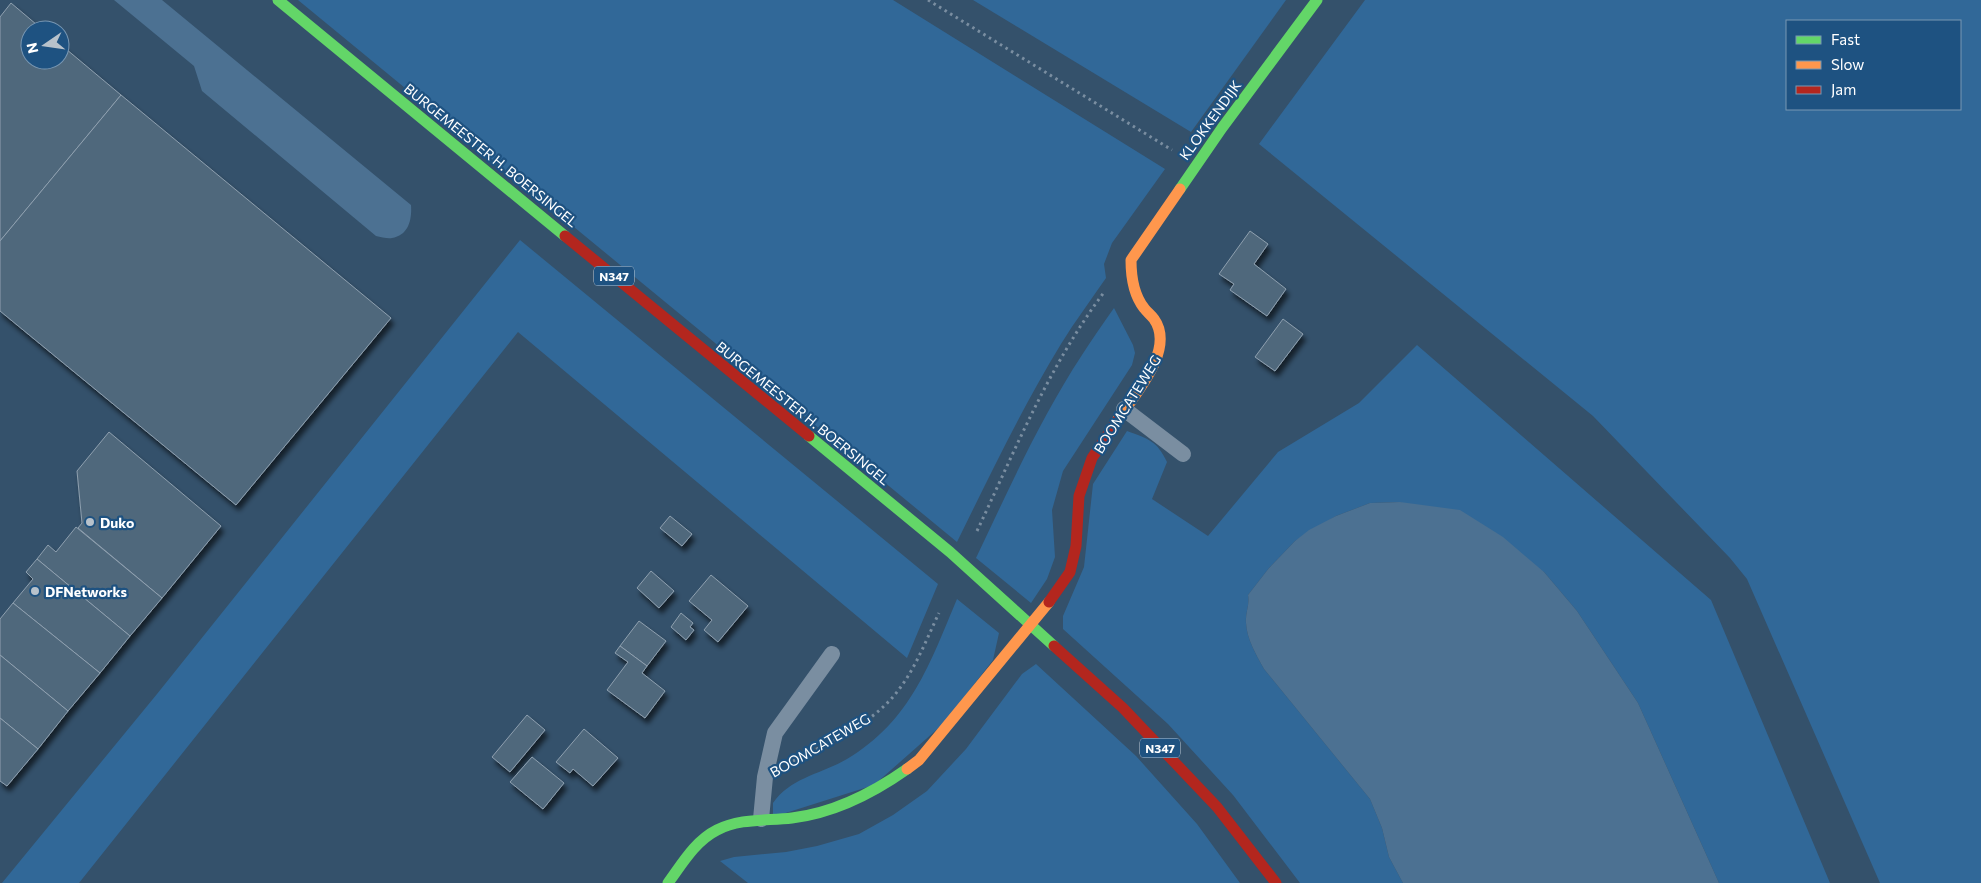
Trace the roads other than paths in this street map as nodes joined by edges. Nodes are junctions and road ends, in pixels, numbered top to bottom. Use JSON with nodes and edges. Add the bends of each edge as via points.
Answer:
{"nodes":[{"id":1,"x":278,"y":0,"type":"edge"},
{"id":2,"x":1317,"y":0,"type":"edge"},
{"id":3,"x":1131,"y":260,"type":"joint"},
{"id":4,"x":1124,"y":410,"type":"junction"},
{"id":5,"x":1183,"y":454,"type":"dead end"},
{"id":6,"x":1031,"y":624,"type":"junction"},
{"id":7,"x":832,"y":654,"type":"dead end"},
{"id":8,"x":761,"y":819,"type":"junction"},
{"id":9,"x":668,"y":883,"type":"edge"},
{"id":10,"x":1276,"y":883,"type":"edge"}],
"edges":[{"from":1,"to":6,"type":"main road","name":"BURGEMEESTER H. BOERSINGEL","number":"N347","via":[[934,540]]},
{"from":2,"to":3,"type":"main road","name":"KLOKKENDIJK"},
{"from":3,"to":4,"type":"main road","name":"BOOMCATEWEG","via":[[1135,292],[1154,318],[1162,348]]},
{"from":4,"to":5,"type":"lane"},
{"from":4,"to":6,"type":"main road","name":"BOOMCATEWEG","via":[[1092,458],[1079,496],[1076,546],[1070,572]]},
{"from":6,"to":8,"type":"main road","name":"BOOMCATEWEG","via":[[919,760],[893,780],[838,807],[793,818]]},
{"from":6,"to":10,"type":"main road","name":"BURGEMEESTER H. BOERSINGEL","number":"N347","via":[[1123,708],[1217,807]]},
{"from":7,"to":8,"type":"lane","name":"BOOMCATEWEG","via":[[775,733],[765,777]]},
{"from":8,"to":9,"type":"main road","name":"BOOMCATEWEG","via":[[730,824],[715,831],[699,843]]}]}
